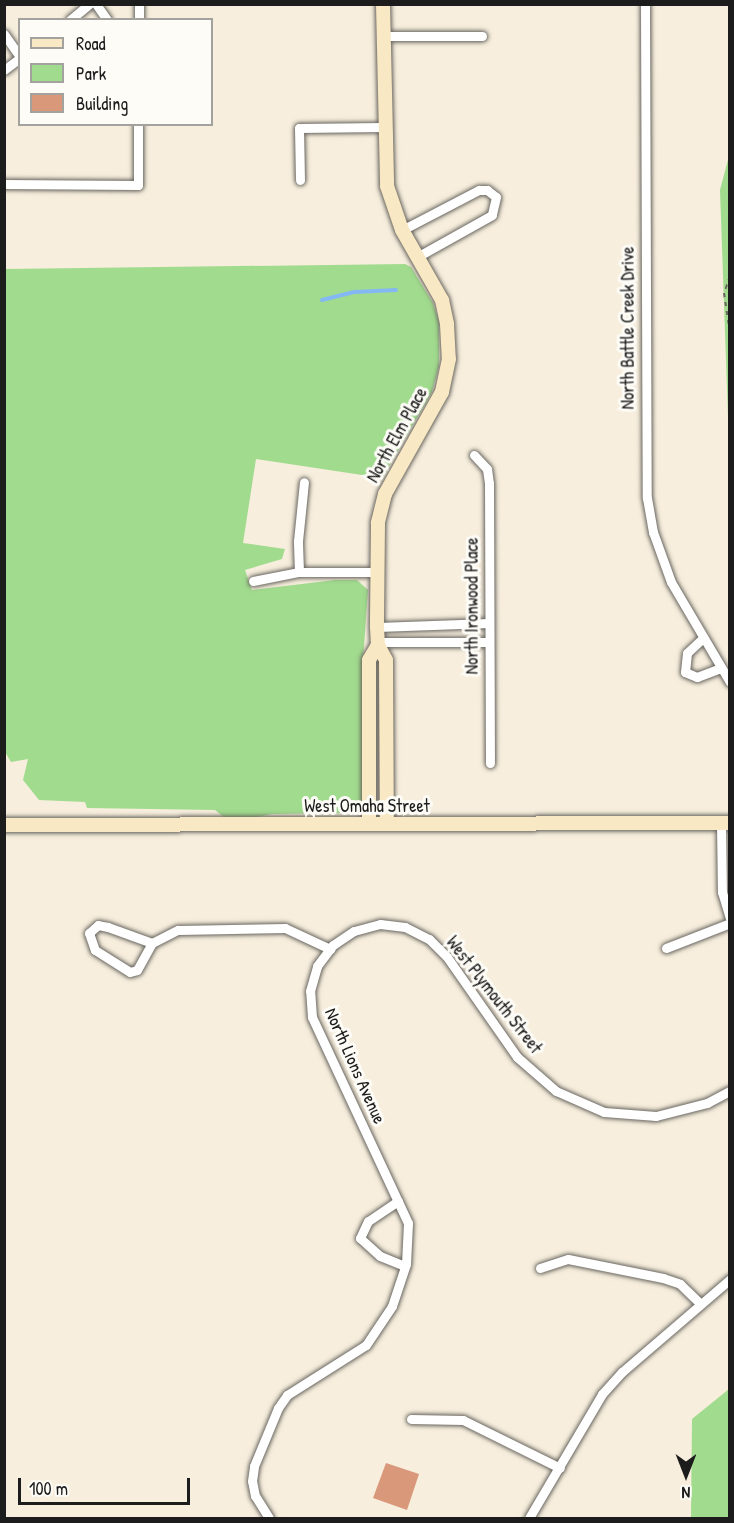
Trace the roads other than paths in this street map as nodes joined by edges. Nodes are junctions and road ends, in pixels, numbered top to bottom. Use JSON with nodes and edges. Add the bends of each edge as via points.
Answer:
{"nodes":[{"id":1,"x":89,"y":4,"type":"edge"},
{"id":2,"x":96,"y":4,"type":"edge"},
{"id":3,"x":383,"y":4,"type":"edge"},
{"id":4,"x":645,"y":4,"type":"edge"},
{"id":5,"x":72,"y":18,"type":"edge"},
{"id":6,"x":106,"y":18,"type":"edge"},
{"id":7,"x":4,"y":34,"type":"edge"},
{"id":8,"x":383,"y":36,"type":"junction"},
{"id":9,"x":482,"y":36,"type":"dead end"},
{"id":10,"x":18,"y":54,"type":"edge"},
{"id":11,"x":18,"y":59,"type":"edge"},
{"id":12,"x":4,"y":70,"type":"edge"},
{"id":13,"x":138,"y":126,"type":"edge"},
{"id":14,"x":383,"y":127,"type":"junction"},
{"id":15,"x":300,"y":180,"type":"dead end"},
{"id":16,"x":4,"y":184,"type":"edge"},
{"id":17,"x":402,"y":230,"type":"junction"},
{"id":18,"x":417,"y":257,"type":"junction"},
{"id":19,"x":474,"y":455,"type":"dead end"},
{"id":20,"x":304,"y":482,"type":"dead end"},
{"id":21,"x":299,"y":572,"type":"junction"},
{"id":22,"x":377,"y":572,"type":"junction"},
{"id":23,"x":253,"y":581,"type":"dead end"},
{"id":24,"x":489,"y":623,"type":"junction"},
{"id":25,"x":377,"y":627,"type":"junction"},
{"id":26,"x":703,"y":638,"type":"junction"},
{"id":27,"x":489,"y":642,"type":"junction"},
{"id":28,"x":378,"y":644,"type":"junction"},
{"id":29,"x":722,"y":668,"type":"junction"},
{"id":30,"x":729,"y":682,"type":"edge"},
{"id":31,"x":490,"y":763,"type":"dead end"},
{"id":32,"x":725,"y":823,"type":"edge"},
{"id":33,"x":369,"y":824,"type":"junction"},
{"id":34,"x":387,"y":824,"type":"junction"},
{"id":35,"x":4,"y":825,"type":"edge"},
{"id":36,"x":725,"y":882,"type":"edge"},
{"id":37,"x":729,"y":918,"type":"edge"},
{"id":38,"x":729,"y":923,"type":"edge"},
{"id":39,"x":152,"y":943,"type":"junction"},
{"id":40,"x":331,"y":947,"type":"junction"},
{"id":41,"x":666,"y":948,"type":"dead end"},
{"id":42,"x":729,"y":1091,"type":"edge"},
{"id":43,"x":398,"y":1201,"type":"junction"},
{"id":44,"x":405,"y":1266,"type":"junction"},
{"id":45,"x":540,"y":1268,"type":"dead end"},
{"id":46,"x":729,"y":1278,"type":"edge"},
{"id":47,"x":700,"y":1303,"type":"junction"},
{"id":48,"x":411,"y":1419,"type":"dead end"},
{"id":49,"x":560,"y":1468,"type":"junction"},
{"id":50,"x":269,"y":1518,"type":"edge"},
{"id":51,"x":529,"y":1518,"type":"edge"}],
"edges":[{"from":1,"to":5,"type":"street"},
{"from":2,"to":6,"type":"street"},
{"from":3,"to":8,"type":"street","name":"North Elm Place"},
{"from":4,"to":26,"type":"street","name":"North Battle Creek Drive","via":[[645,484],[653,531],[664,564]]},
{"from":7,"to":10,"type":"street"},
{"from":8,"to":9,"type":"street"},
{"from":8,"to":14,"type":"street","name":"North Elm Place"},
{"from":11,"to":12,"type":"street"},
{"from":13,"to":16,"type":"street","via":[[138,185]]},
{"from":14,"to":15,"type":"street","via":[[299,128]]},
{"from":14,"to":17,"type":"street","name":"North Elm Place","via":[[387,186]]},
{"from":17,"to":18,"type":"street","name":"North Elm Place"},
{"from":17,"to":18,"type":"street","via":[[479,190],[487,190],[496,197],[492,215]]},
{"from":18,"to":22,"type":"street","name":"North Elm Place","via":[[436,286],[445,311],[447,370],[442,392],[380,506]]},
{"from":19,"to":24,"type":"street","name":"North Ironwood Place","via":[[487,469],[489,483]]},
{"from":20,"to":21,"type":"street"},
{"from":21,"to":22,"type":"street"},
{"from":21,"to":23,"type":"street"},
{"from":22,"to":25,"type":"street","name":"North Elm Place"},
{"from":24,"to":25,"type":"street"},
{"from":24,"to":27,"type":"street","name":"North Ironwood Place"},
{"from":25,"to":28,"type":"street","name":"North Elm Place"},
{"from":26,"to":29,"type":"street","name":"North Battle Creek Drive"},
{"from":26,"to":29,"type":"street","via":[[687,653],[685,672],[697,677]]},
{"from":27,"to":28,"type":"street"},
{"from":27,"to":31,"type":"street","name":"North Ironwood Place"},
{"from":28,"to":33,"type":"street","name":"North Elm Place","via":[[369,660]]},
{"from":28,"to":34,"type":"street","name":"North Elm Place","via":[[386,660]]},
{"from":29,"to":30,"type":"street","name":"North Battle Creek Drive"},
{"from":32,"to":34,"type":"street","name":"West Omaha Street"},
{"from":32,"to":36,"type":"street"},
{"from":33,"to":34,"type":"street","name":"West Omaha Street"},
{"from":33,"to":35,"type":"street","name":"West Omaha Street"},
{"from":36,"to":37,"type":"street"},
{"from":38,"to":41,"type":"street","via":[[700,938]]},
{"from":39,"to":39,"type":"street","via":[[137,970],[130,972],[95,950],[89,933],[98,926],[108,927]]},
{"from":39,"to":40,"type":"street","via":[[178,930],[285,928]]},
{"from":40,"to":42,"type":"street","name":"West Plymouth Street","via":[[354,931],[380,924],[405,927],[429,939],[447,957],[517,1057],[556,1091],[604,1112],[656,1116],[707,1103]]},
{"from":40,"to":43,"type":"street","name":"North Lions Avenue","via":[[317,966],[310,991],[312,1017]]},
{"from":43,"to":44,"type":"street","name":"North Lions Avenue","via":[[408,1223]]},
{"from":43,"to":44,"type":"street","via":[[369,1221],[360,1238],[380,1256]]},
{"from":44,"to":50,"type":"street","name":"North Lions Avenue","via":[[392,1306],[366,1346],[287,1395],[278,1408],[254,1466],[252,1481],[255,1496]]},
{"from":45,"to":47,"type":"street","via":[[567,1260],[663,1278],[680,1284]]},
{"from":46,"to":47,"type":"street"},
{"from":47,"to":49,"type":"street","via":[[622,1372],[603,1394]]},
{"from":48,"to":49,"type":"street","via":[[463,1420]]},
{"from":49,"to":51,"type":"street"}]}
